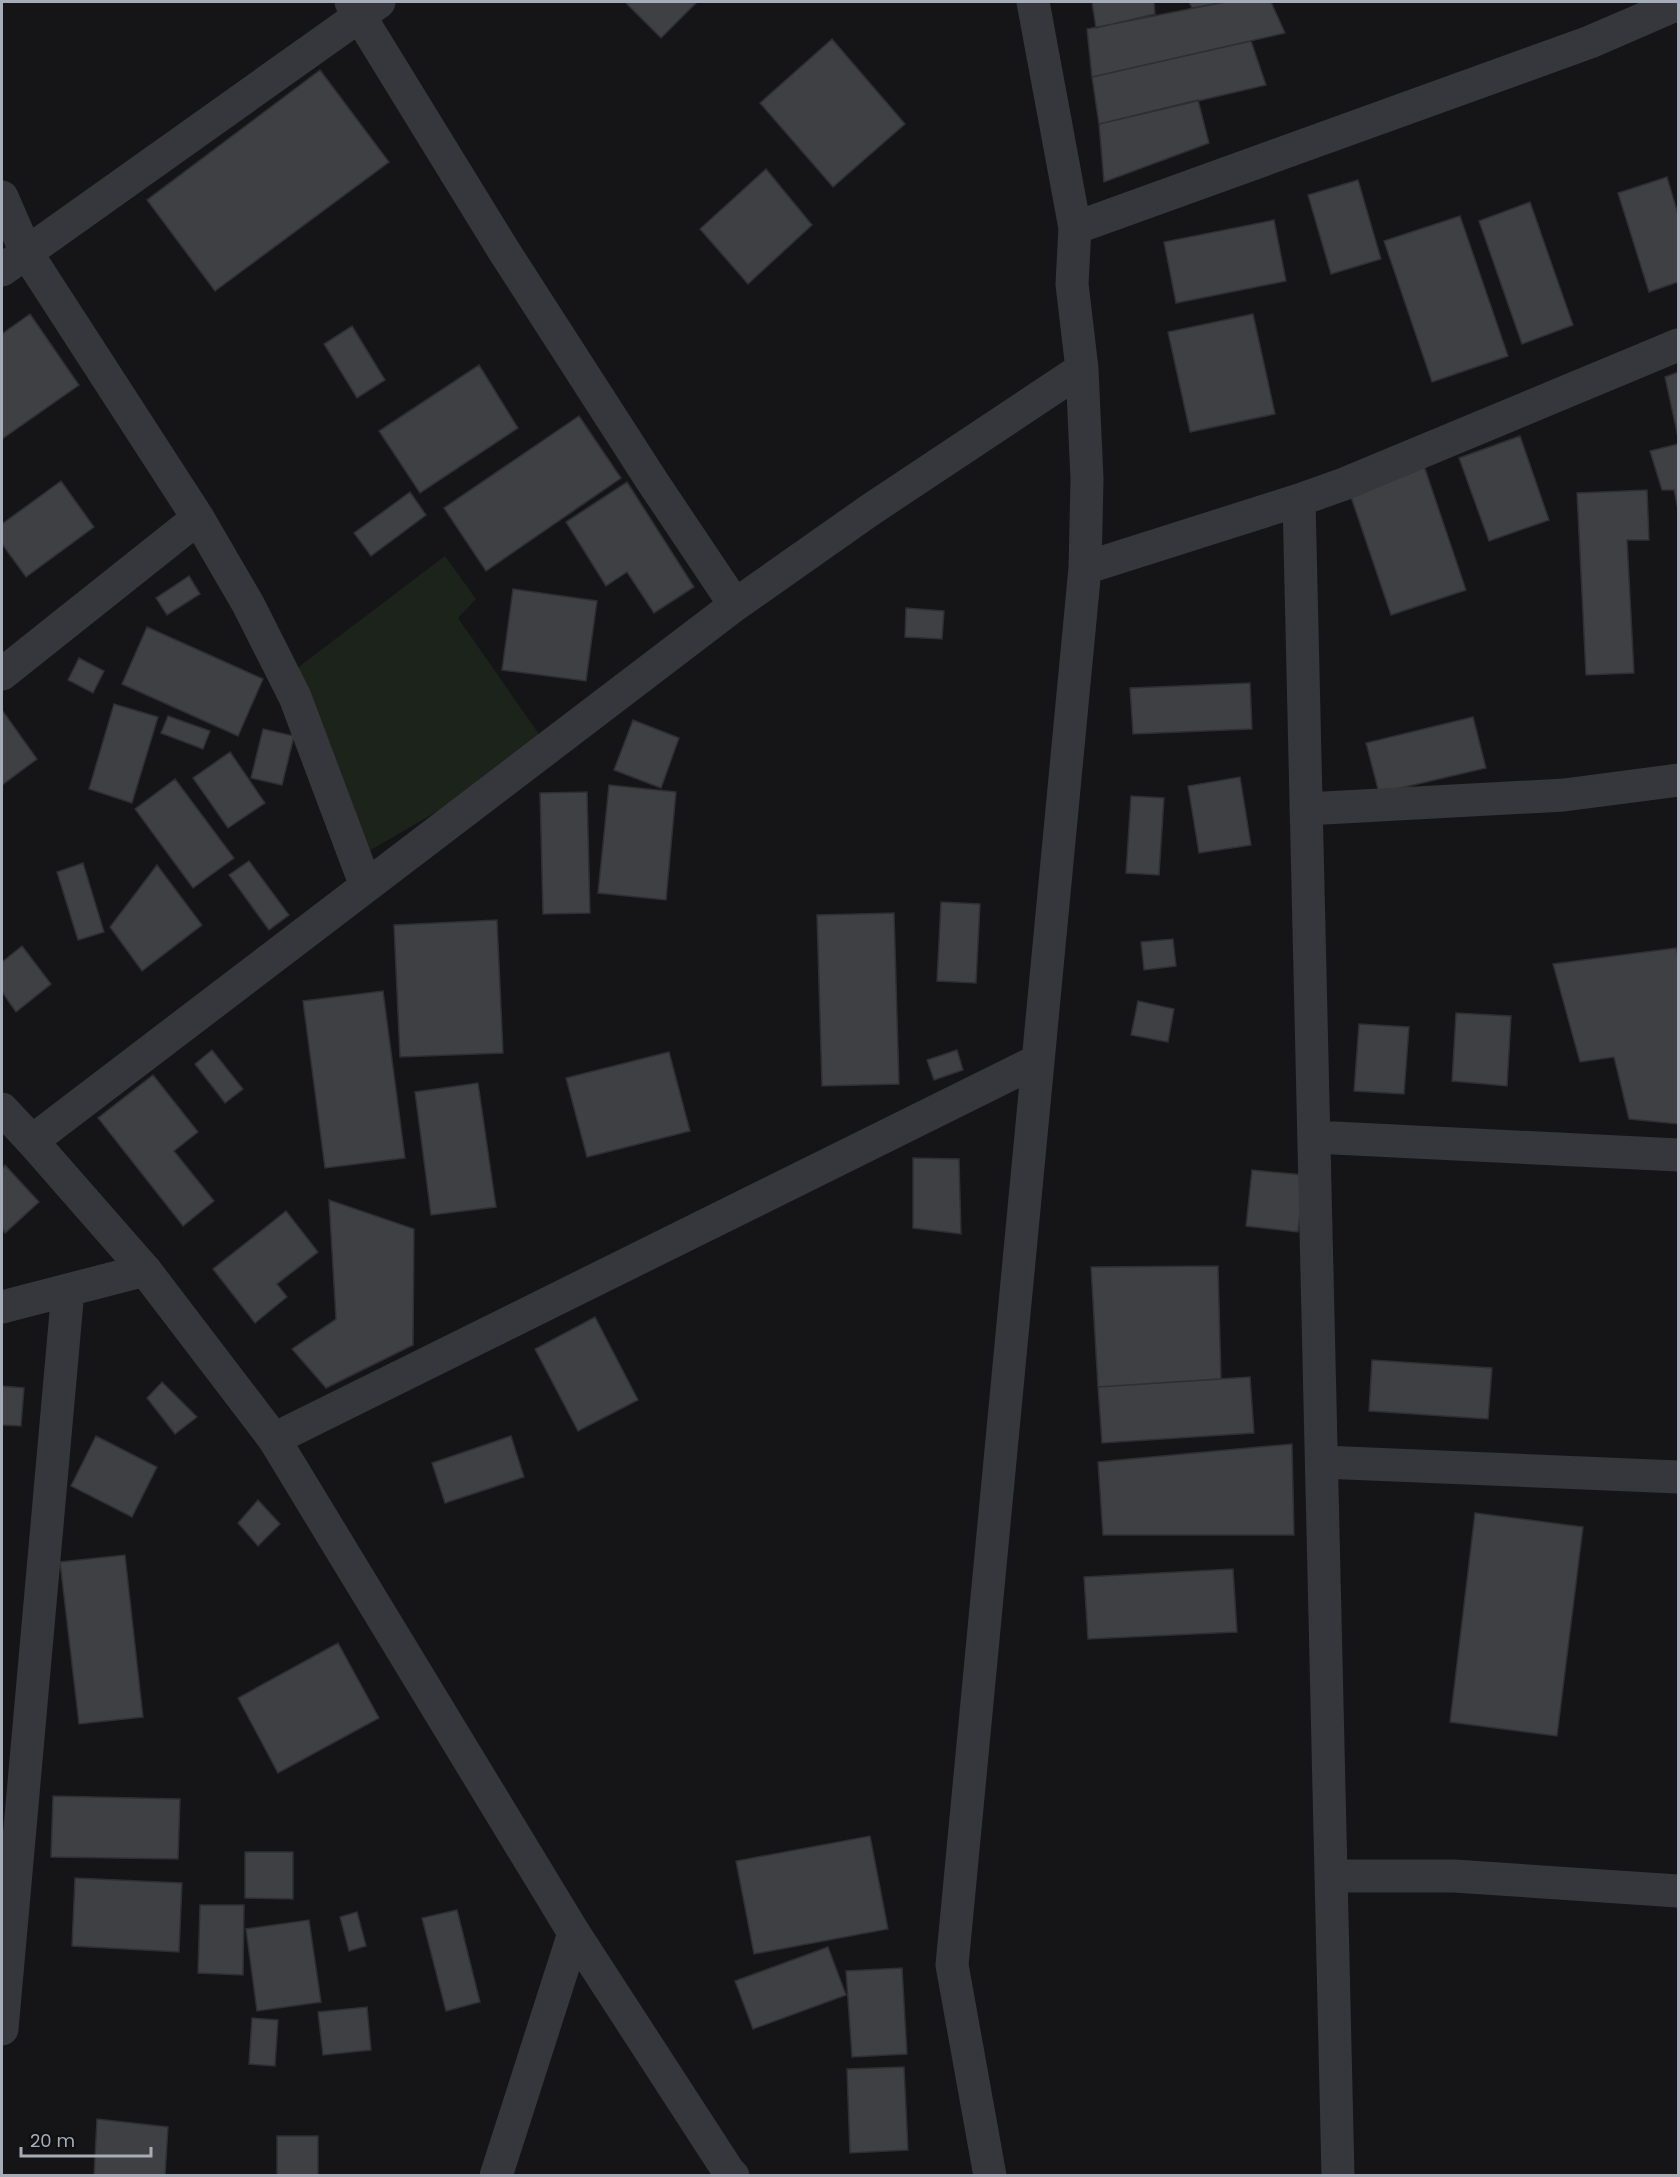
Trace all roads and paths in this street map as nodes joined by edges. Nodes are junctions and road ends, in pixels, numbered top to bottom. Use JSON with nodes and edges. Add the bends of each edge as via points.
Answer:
{"nodes":[{"id":1,"x":1033,"y":2,"type":"edge"},
{"id":2,"x":1678,"y":4,"type":"edge"},
{"id":3,"x":363,"y":6,"type":"edge"},
{"id":4,"x":2,"y":197,"type":"edge"},
{"id":5,"x":1075,"y":228,"type":"junction"},
{"id":6,"x":14,"y":261,"type":"edge"},
{"id":7,"x":1678,"y":345,"type":"edge"},
{"id":8,"x":1082,"y":369,"type":"junction"},
{"id":9,"x":1299,"y":500,"type":"junction"},
{"id":10,"x":198,"y":518,"type":"junction"},
{"id":11,"x":1085,"y":568,"type":"junction"},
{"id":12,"x":735,"y":605,"type":"junction"},
{"id":13,"x":2,"y":674,"type":"edge"},
{"id":14,"x":1678,"y":780,"type":"edge"},
{"id":15,"x":1306,"y":809,"type":"junction"},
{"id":16,"x":366,"y":886,"type":"junction"},
{"id":17,"x":1037,"y":1061,"type":"junction"},
{"id":18,"x":2,"y":1109,"type":"edge"},
{"id":19,"x":1314,"y":1137,"type":"junction"},
{"id":20,"x":33,"y":1141,"type":"junction"},
{"id":21,"x":1678,"y":1155,"type":"edge"},
{"id":22,"x":145,"y":1270,"type":"junction"},
{"id":23,"x":68,"y":1290,"type":"junction"},
{"id":24,"x":2,"y":1307,"type":"edge"},
{"id":25,"x":274,"y":1439,"type":"junction"},
{"id":26,"x":1322,"y":1462,"type":"junction"},
{"id":27,"x":1678,"y":1477,"type":"edge"},
{"id":28,"x":1331,"y":1876,"type":"junction"},
{"id":29,"x":1678,"y":1891,"type":"edge"},
{"id":30,"x":574,"y":1933,"type":"junction"},
{"id":31,"x":2,"y":2029,"type":"edge"},
{"id":32,"x":730,"y":2174,"type":"edge"},
{"id":33,"x":496,"y":2175,"type":"edge"},
{"id":34,"x":990,"y":2175,"type":"edge"},
{"id":35,"x":1338,"y":2175,"type":"edge"}],
"edges":[{"from":1,"to":5,"type":"street"},
{"from":2,"to":5,"type":"street","via":[[1590,42]]},
{"from":3,"to":6,"type":"street"},
{"from":3,"to":12,"type":"street","via":[[498,241]]},
{"from":4,"to":6,"type":"street"},
{"from":5,"to":8,"type":"street","via":[[1072,284]]},
{"from":6,"to":10,"type":"street"},
{"from":7,"to":9,"type":"street"},
{"from":8,"to":11,"type":"street","via":[[1087,479]]},
{"from":8,"to":12,"type":"street"},
{"from":9,"to":11,"type":"street"},
{"from":9,"to":15,"type":"street"},
{"from":10,"to":13,"type":"street"},
{"from":10,"to":16,"type":"street","via":[[295,697]]},
{"from":11,"to":17,"type":"street"},
{"from":12,"to":16,"type":"street"},
{"from":14,"to":15,"type":"street","via":[[1564,795]]},
{"from":15,"to":19,"type":"street"},
{"from":16,"to":20,"type":"street"},
{"from":17,"to":25,"type":"street"},
{"from":17,"to":34,"type":"street","via":[[951,1965]]},
{"from":18,"to":20,"type":"street"},
{"from":19,"to":21,"type":"street"},
{"from":19,"to":26,"type":"street"},
{"from":20,"to":22,"type":"street"},
{"from":22,"to":23,"type":"street"},
{"from":22,"to":25,"type":"street"},
{"from":23,"to":24,"type":"street"},
{"from":23,"to":31,"type":"street"},
{"from":25,"to":30,"type":"street"},
{"from":26,"to":27,"type":"street"},
{"from":26,"to":28,"type":"street"},
{"from":28,"to":29,"type":"street","via":[[1454,1876]]},
{"from":28,"to":35,"type":"street"},
{"from":30,"to":32,"type":"street"},
{"from":30,"to":33,"type":"street"}]}
